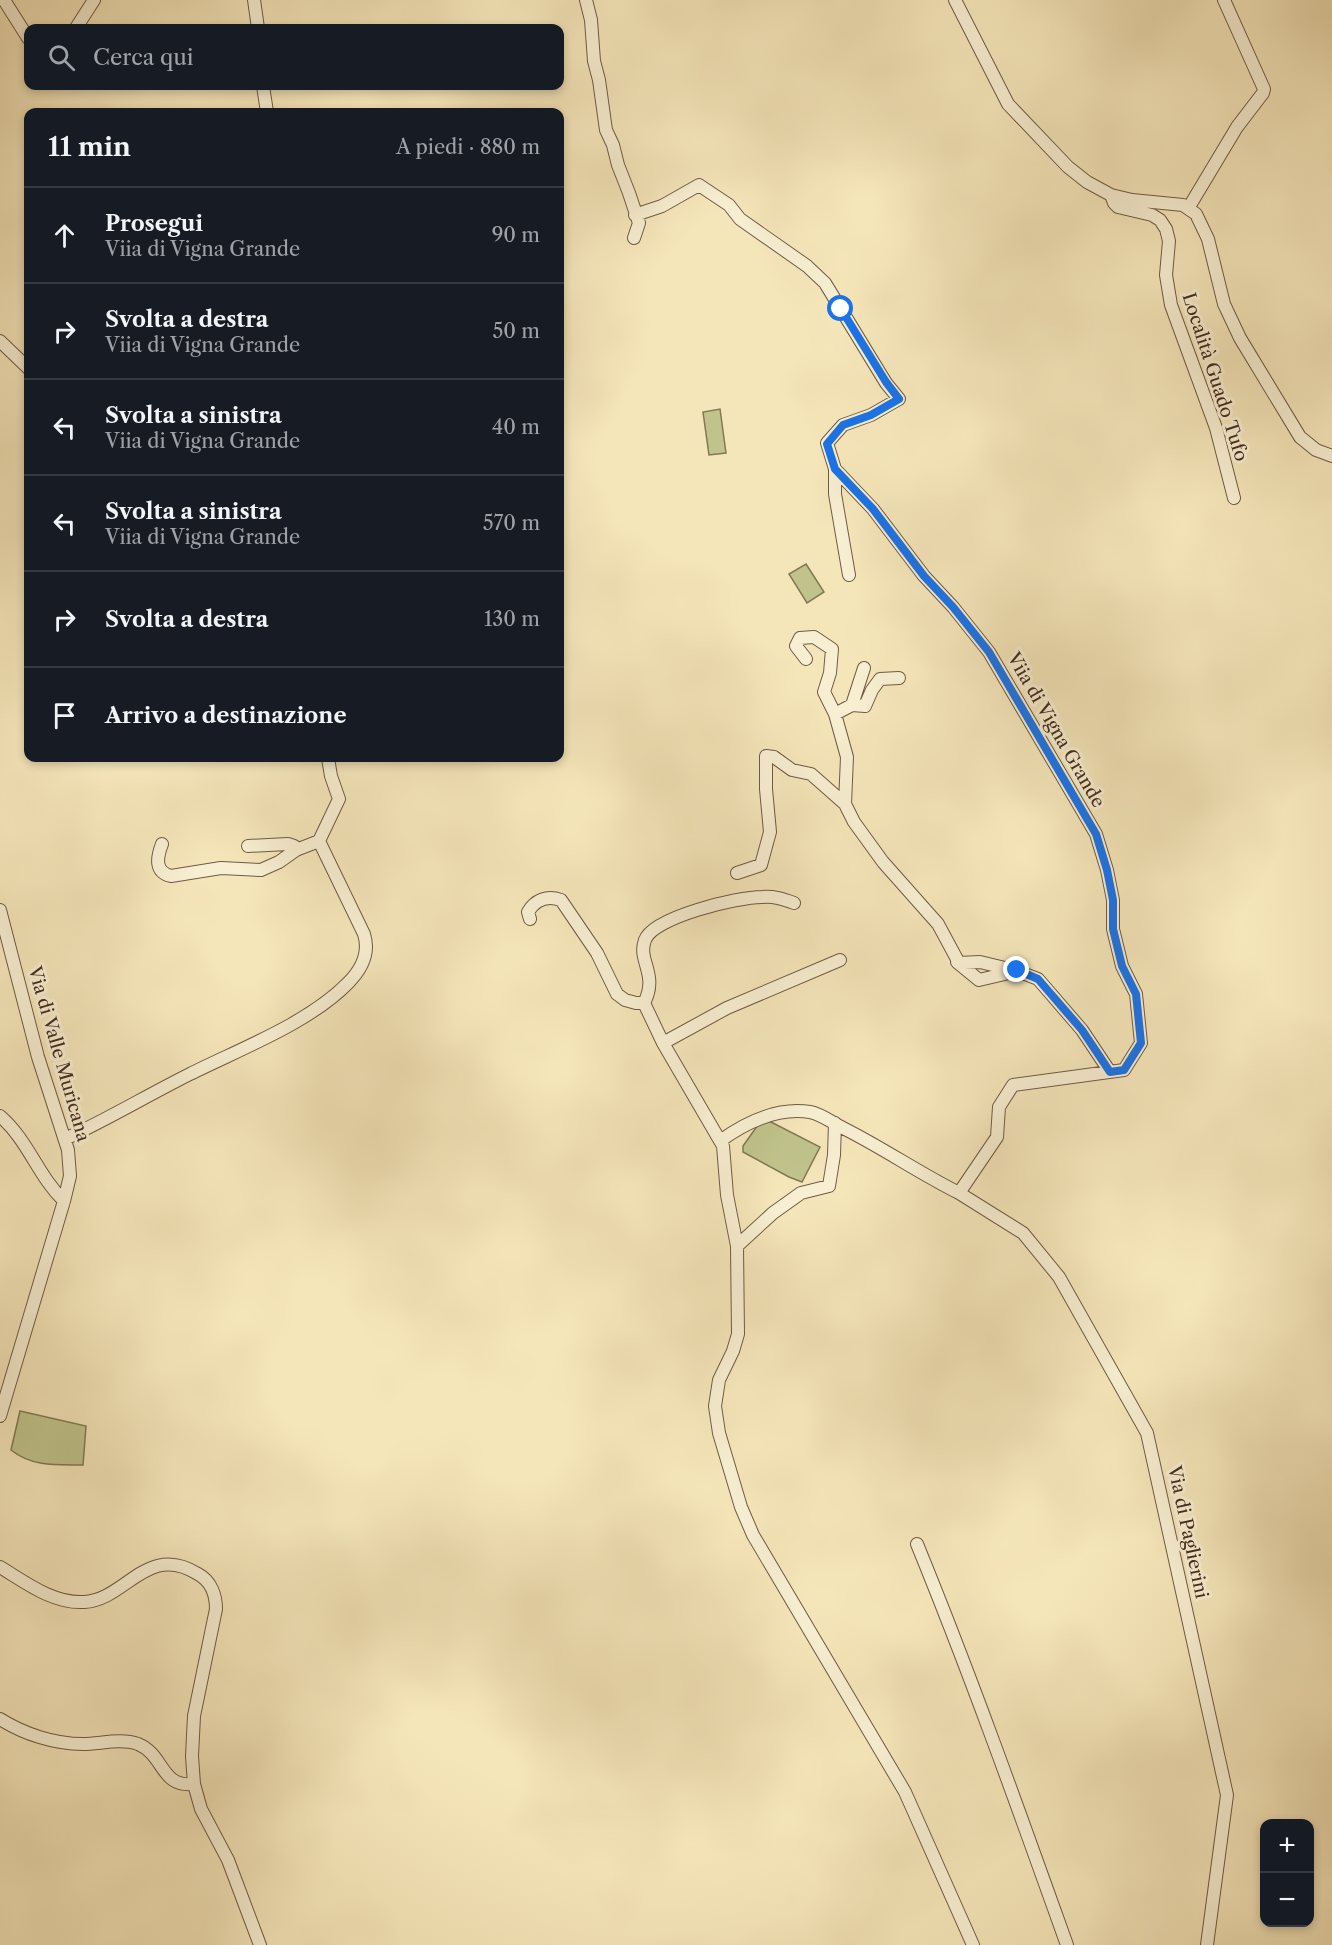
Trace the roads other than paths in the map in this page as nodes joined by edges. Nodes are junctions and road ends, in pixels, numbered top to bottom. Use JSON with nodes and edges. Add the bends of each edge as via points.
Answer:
{"nodes":[{"id":1,"x":4,"y":0,"type":"edge"},
{"id":2,"x":94,"y":0,"type":"edge"},
{"id":3,"x":254,"y":0,"type":"edge"},
{"id":4,"x":586,"y":0,"type":"edge"},
{"id":5,"x":955,"y":0,"type":"edge"},
{"id":6,"x":1224,"y":0,"type":"edge"},
{"id":7,"x":79,"y":24,"type":"edge"},
{"id":8,"x":257,"y":24,"type":"edge"},
{"id":9,"x":24,"y":32,"type":"edge"},
{"id":10,"x":264,"y":90,"type":"edge"},
{"id":11,"x":266,"y":108,"type":"edge"},
{"id":12,"x":1111,"y":195,"type":"junction"},
{"id":13,"x":1189,"y":207,"type":"junction"},
{"id":14,"x":635,"y":215,"type":"junction"},
{"id":15,"x":634,"y":238,"type":"dead end"},
{"id":16,"x":0,"y":341,"type":"edge"},
{"id":17,"x":24,"y":364,"type":"edge"},
{"id":18,"x":1332,"y":456,"type":"edge"},
{"id":19,"x":835,"y":469,"type":"junction"},
{"id":20,"x":1234,"y":498,"type":"dead end"},
{"id":21,"x":849,"y":575,"type":"dead end"},
{"id":22,"x":806,"y":659,"type":"dead end"},
{"id":23,"x":864,"y":668,"type":"dead end"},
{"id":24,"x":899,"y":678,"type":"dead end"},
{"id":25,"x":852,"y":705,"type":"junction"},
{"id":26,"x":835,"y":714,"type":"junction"},
{"id":27,"x":329,"y":762,"type":"edge"},
{"id":28,"x":845,"y":804,"type":"junction"},
{"id":29,"x":319,"y":841,"type":"junction"},
{"id":30,"x":162,"y":844,"type":"dead end"},
{"id":31,"x":248,"y":846,"type":"dead end"},
{"id":32,"x":296,"y":850,"type":"junction"},
{"id":33,"x":737,"y":873,"type":"dead end"},
{"id":34,"x":794,"y":903,"type":"dead end"},
{"id":35,"x":0,"y":910,"type":"edge"},
{"id":36,"x":530,"y":919,"type":"dead end"},
{"id":37,"x":947,"y":954,"type":"dead end"},
{"id":38,"x":840,"y":960,"type":"dead end"},
{"id":39,"x":959,"y":963,"type":"junction"},
{"id":40,"x":1017,"y":970,"type":"junction"},
{"id":41,"x":644,"y":1003,"type":"junction"},
{"id":42,"x":663,"y":1043,"type":"junction"},
{"id":43,"x":1110,"y":1072,"type":"junction"},
{"id":44,"x":0,"y":1116,"type":"edge"},
{"id":45,"x":835,"y":1124,"type":"junction"},
{"id":46,"x":65,"y":1138,"type":"junction"},
{"id":47,"x":720,"y":1141,"type":"junction"},
{"id":48,"x":959,"y":1193,"type":"junction"},
{"id":49,"x":64,"y":1201,"type":"junction"},
{"id":50,"x":736,"y":1246,"type":"junction"},
{"id":51,"x":0,"y":1416,"type":"edge"},
{"id":52,"x":917,"y":1544,"type":"dead end"},
{"id":53,"x":0,"y":1567,"type":"edge"},
{"id":54,"x":0,"y":1719,"type":"edge"},
{"id":55,"x":194,"y":1784,"type":"junction"},
{"id":56,"x":260,"y":1945,"type":"edge"},
{"id":57,"x":973,"y":1945,"type":"edge"},
{"id":58,"x":1067,"y":1945,"type":"edge"},
{"id":59,"x":1207,"y":1945,"type":"edge"}],
"edges":[{"from":1,"to":9,"type":"street"},
{"from":2,"to":7,"type":"street"},
{"from":3,"to":8,"type":"street"},
{"from":4,"to":14,"type":"street","via":[[606,130]]},
{"from":5,"to":12,"type":"street","via":[[1008,104],[1068,167]]},
{"from":6,"to":13,"type":"street","via":[[1264,89]]},
{"from":10,"to":11,"type":"street"},
{"from":12,"to":13,"type":"street"},
{"from":12,"to":20,"type":"street","name":"Località Guado Tufo","via":[[1118,207],[1148,213],[1166,229],[1166,275],[1171,305],[1216,428]]},
{"from":13,"to":18,"type":"street","via":[[1205,230],[1224,304],[1240,338],[1300,437],[1316,450]]},
{"from":14,"to":15,"type":"street","via":[[639,223]]},
{"from":14,"to":19,"type":"street","via":[[662,206],[699,184],[825,283],[899,399],[843,425],[827,444]]},
{"from":16,"to":17,"type":"street"},
{"from":19,"to":21,"type":"street","via":[[835,494]]},
{"from":19,"to":43,"type":"street","name":"Viia di Vigna Grande","via":[[873,509],[989,652],[1096,834],[1113,900],[1113,929],[1122,966],[1136,994],[1141,1043],[1124,1070]]},
{"from":22,"to":26,"type":"street","via":[[796,646],[800,638],[814,637],[832,649],[824,692]]},
{"from":23,"to":25,"type":"street"},
{"from":24,"to":25,"type":"street","via":[[880,679],[865,706]]},
{"from":25,"to":26,"type":"street"},
{"from":26,"to":28,"type":"street","via":[[847,756]]},
{"from":27,"to":29,"type":"street","via":[[339,799]]},
{"from":28,"to":33,"type":"street","via":[[811,774],[792,770],[766,756],[770,832],[761,865]]},
{"from":28,"to":39,"type":"street","via":[[883,862],[938,924]]},
{"from":29,"to":32,"type":"street"},
{"from":29,"to":46,"type":"street","via":[[365,937],[364,959],[353,978],[334,996],[282,1028]]},
{"from":30,"to":32,"type":"street","via":[[159,868],[171,876],[221,868],[261,870]]},
{"from":31,"to":32,"type":"street","via":[[288,844]]},
{"from":34,"to":41,"type":"street","via":[[760,896],[723,902],[653,928],[642,949],[650,975]]},
{"from":35,"to":46,"type":"street","name":"Via di Valle Muricana","via":[[38,1057]]},
{"from":36,"to":41,"type":"street","via":[[528,912],[537,902],[546,897],[561,900],[586,935],[617,994],[625,1000]]},
{"from":37,"to":39,"type":"street"},
{"from":38,"to":42,"type":"street","via":[[727,1008]]},
{"from":39,"to":40,"type":"street","via":[[980,962]]},
{"from":39,"to":40,"type":"street","via":[[979,980]]},
{"from":40,"to":43,"type":"street","via":[[1038,979],[1082,1030]]},
{"from":41,"to":42,"type":"street"},
{"from":42,"to":47,"type":"street"},
{"from":43,"to":48,"type":"street","name":"Viia di Vigna Grande","via":[[1013,1085],[999,1107],[997,1137]]},
{"from":44,"to":49,"type":"street","via":[[18,1133]]},
{"from":45,"to":47,"type":"street","via":[[811,1112],[792,1111],[757,1119]]},
{"from":45,"to":48,"type":"street"},
{"from":45,"to":50,"type":"street","via":[[829,1186],[801,1193]]},
{"from":46,"to":49,"type":"street","name":"Via di Valle Muricana","via":[[70,1172]]},
{"from":47,"to":50,"type":"street"},
{"from":48,"to":59,"type":"street","name":"Via di Paglierini","via":[[1023,1233],[1059,1277],[1147,1433],[1227,1795]]},
{"from":49,"to":51,"type":"street","name":"Via di Valle Muricana"},
{"from":50,"to":57,"type":"street","via":[[738,1334],[719,1380],[715,1406],[741,1507],[753,1535],[905,1792]]},
{"from":52,"to":58,"type":"street"},
{"from":53,"to":55,"type":"street","via":[[52,1597],[72,1602],[102,1598],[156,1566],[184,1568],[204,1578],[215,1595],[216,1609],[194,1716]]},
{"from":54,"to":55,"type":"street","via":[[30,1734],[70,1743],[139,1745],[174,1782]]},
{"from":55,"to":56,"type":"street","via":[[201,1809],[228,1860]]}]}
